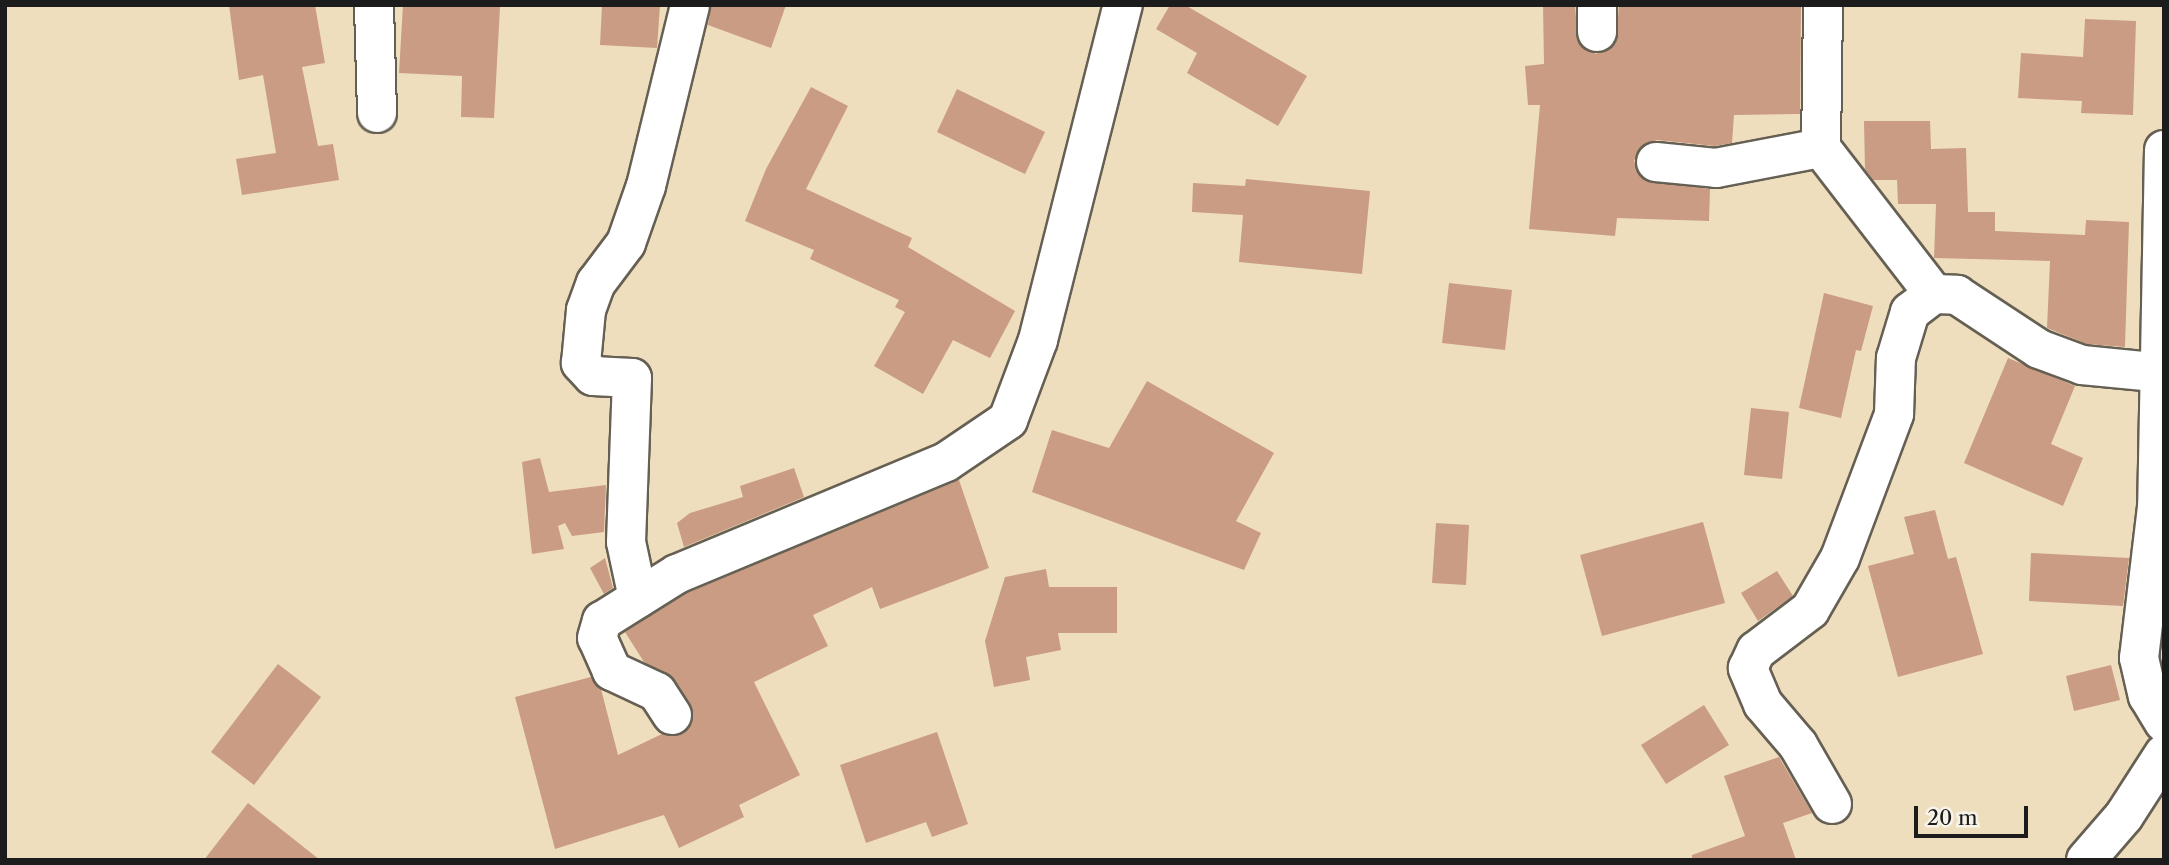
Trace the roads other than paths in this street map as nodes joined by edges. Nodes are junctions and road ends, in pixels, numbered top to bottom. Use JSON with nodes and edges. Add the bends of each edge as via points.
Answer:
{"nodes":[{"id":1,"x":374,"y":5,"type":"edge"},
{"id":2,"x":690,"y":5,"type":"edge"},
{"id":3,"x":1123,"y":5,"type":"edge"},
{"id":4,"x":1823,"y":5,"type":"edge"},
{"id":5,"x":377,"y":113,"type":"dead end"},
{"id":6,"x":1821,"y":148,"type":"junction"},
{"id":7,"x":2164,"y":150,"type":"edge"},
{"id":8,"x":1656,"y":162,"type":"dead end"},
{"id":9,"x":1934,"y":294,"type":"junction"},
{"id":10,"x":2163,"y":373,"type":"edge"},
{"id":11,"x":638,"y":598,"type":"junction"},
{"id":12,"x":672,"y":715,"type":"dead end"},
{"id":13,"x":2164,"y":723,"type":"edge"},
{"id":14,"x":2164,"y":754,"type":"edge"},
{"id":15,"x":1832,"y":804,"type":"dead end"},
{"id":16,"x":2086,"y":860,"type":"edge"}],
"edges":[{"from":1,"to":5,"type":"street"},
{"from":2,"to":11,"type":"street","via":[[646,186],[626,243],[596,284],[586,310],[581,363],[593,376],[632,378],[626,542]]},
{"from":3,"to":11,"type":"street","via":[[1038,340],[1008,419],[946,462],[677,574]]},
{"from":4,"to":6,"type":"street"},
{"from":6,"to":8,"type":"street","via":[[1716,168]]},
{"from":6,"to":9,"type":"street"},
{"from":7,"to":10,"type":"street"},
{"from":9,"to":10,"type":"street","via":[[1957,295],[2039,349],[2082,365]]},
{"from":9,"to":15,"type":"street","via":[[1910,312],[1896,358],[1894,414],[1840,558],[1810,610],[1756,651],[1748,668],[1763,704],[1798,745]]},
{"from":10,"to":13,"type":"street","via":[[2157,507],[2139,658],[2148,696]]},
{"from":11,"to":12,"type":"street","via":[[602,621],[597,638],[612,671],[657,692]]},
{"from":14,"to":16,"type":"street","via":[[2124,816]]}]}
